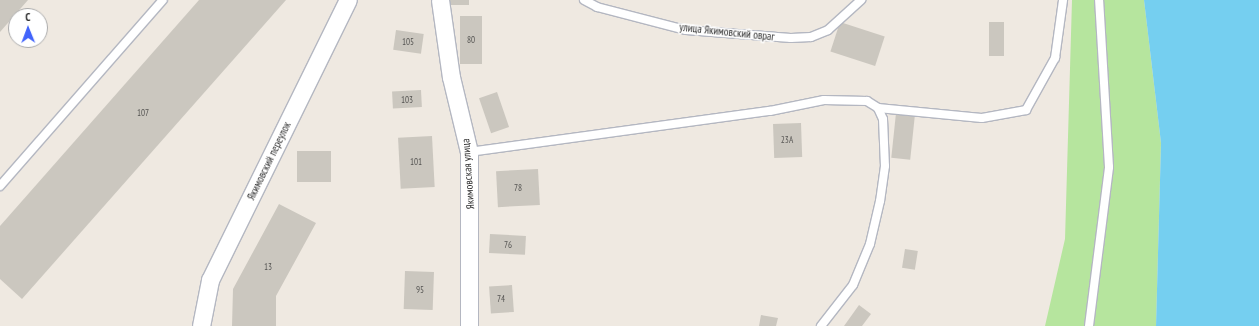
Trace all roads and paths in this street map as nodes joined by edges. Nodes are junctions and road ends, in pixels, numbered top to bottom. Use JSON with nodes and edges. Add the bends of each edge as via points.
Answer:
{"nodes":[{"id":1,"x":163,"y":0,"type":"edge"},
{"id":2,"x":348,"y":0,"type":"edge"},
{"id":3,"x":440,"y":0,"type":"edge"},
{"id":4,"x":584,"y":0,"type":"edge"},
{"id":5,"x":861,"y":0,"type":"edge"},
{"id":6,"x":1063,"y":0,"type":"edge"},
{"id":7,"x":1099,"y":0,"type":"edge"},
{"id":8,"x":878,"y":108,"type":"junction"},
{"id":9,"x":469,"y":152,"type":"junction"},
{"id":10,"x":0,"y":186,"type":"edge"},
{"id":11,"x":201,"y":326,"type":"edge"},
{"id":12,"x":469,"y":326,"type":"edge"},
{"id":13,"x":821,"y":326,"type":"edge"},
{"id":14,"x":1089,"y":326,"type":"edge"}],
"edges":[{"from":1,"to":10,"type":"lane"},
{"from":2,"to":11,"type":"street","name":"Якимовский переулок","via":[[210,280]]},
{"from":3,"to":9,"type":"street","name":"Якимовская улица","via":[[451,77]]},
{"from":4,"to":5,"type":"lane","name":"улица Якимовский овраг","via":[[597,8],[686,30],[791,38],[811,37],[828,30]]},
{"from":6,"to":8,"type":"lane","via":[[1055,58],[1026,110],[982,118]]},
{"from":7,"to":14,"type":"lane","via":[[1109,167]]},
{"from":8,"to":9,"type":"lane","via":[[867,101],[824,100],[770,111]]},
{"from":8,"to":13,"type":"lane","via":[[883,119],[885,166],[870,244],[854,286]]},
{"from":9,"to":12,"type":"street","name":"Якимовская улица"}]}
